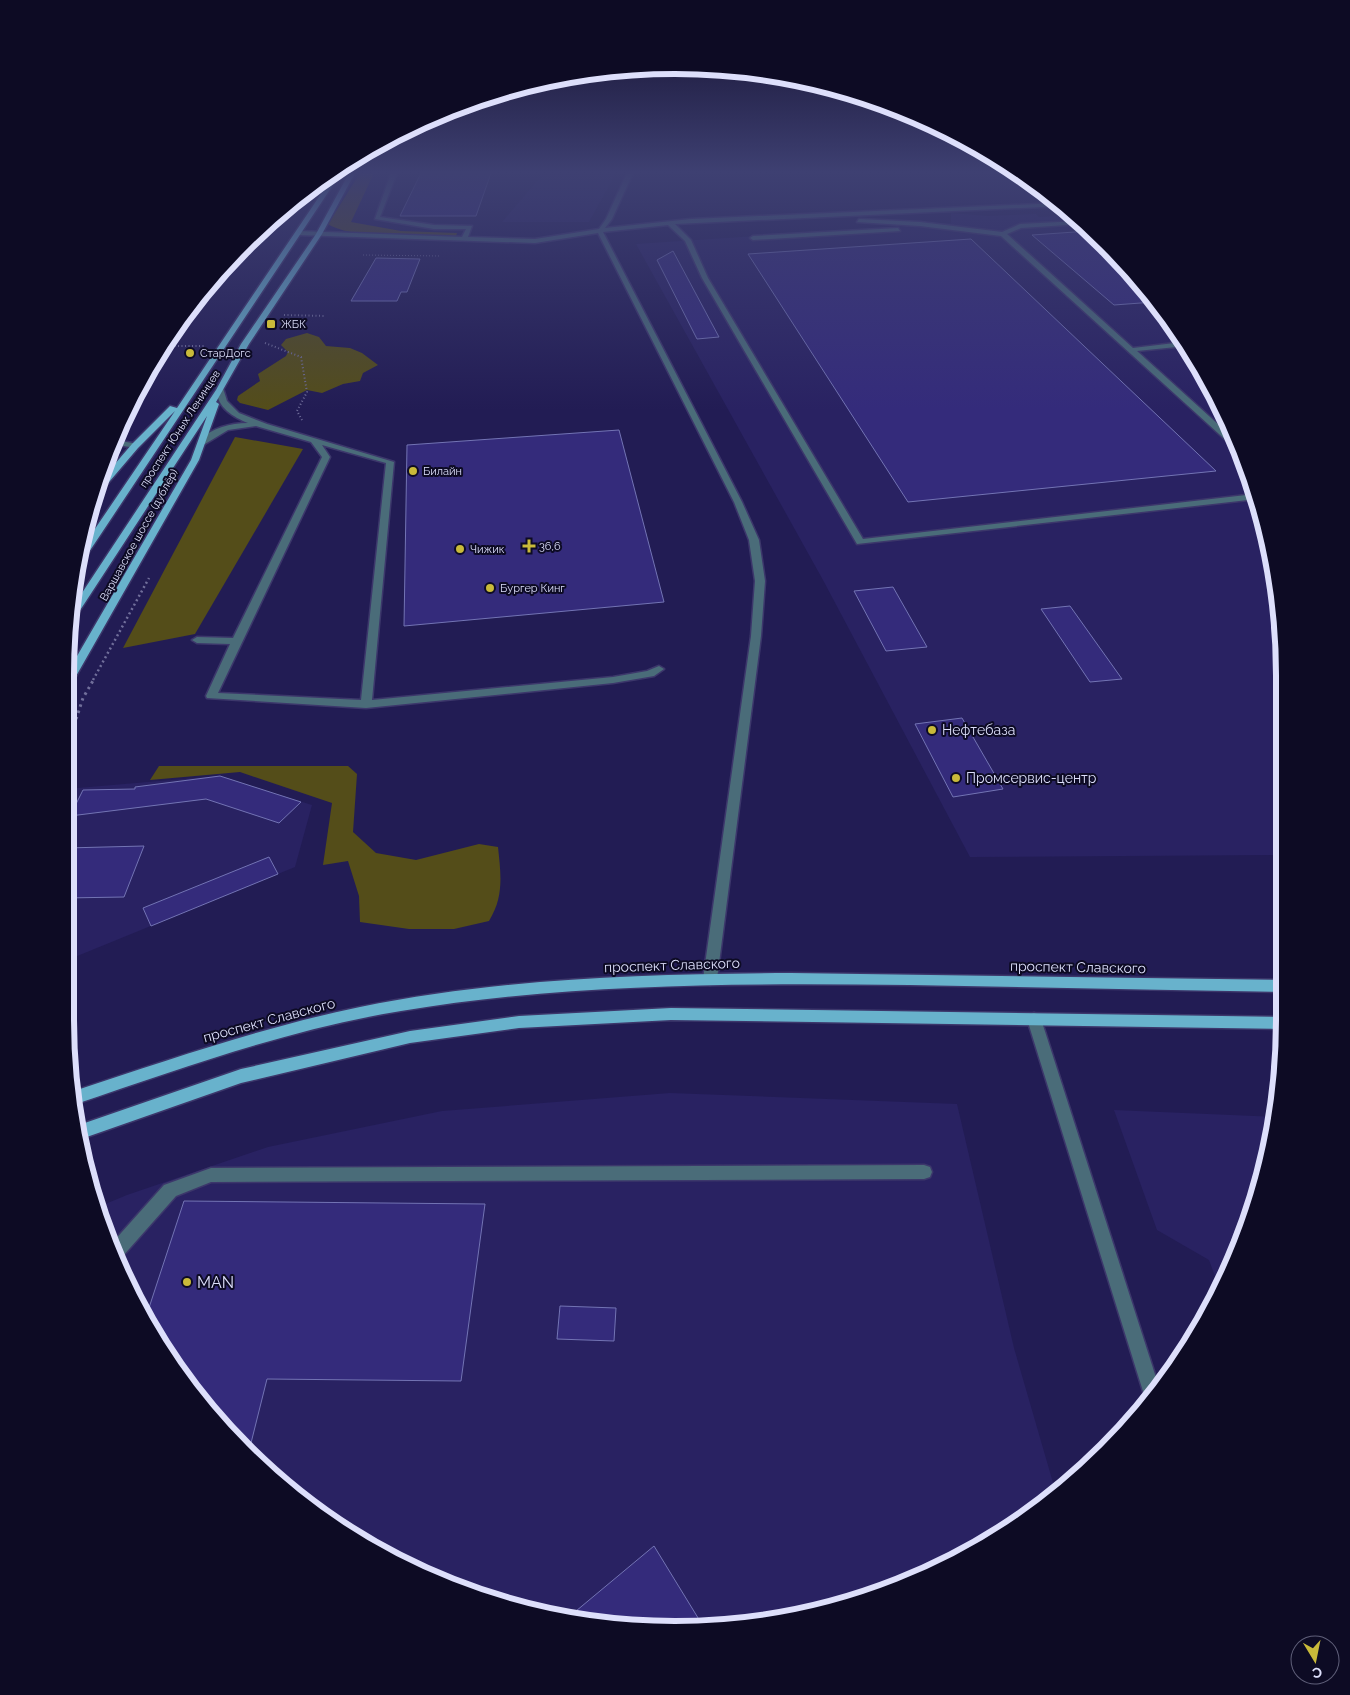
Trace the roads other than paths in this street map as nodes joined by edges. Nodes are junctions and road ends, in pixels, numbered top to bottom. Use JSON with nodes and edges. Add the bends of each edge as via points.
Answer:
{"nodes":[{"id":1,"x":285,"y":252,"type":"edge"},
{"id":2,"x":306,"y":252,"type":"edge"},
{"id":3,"x":610,"y":252,"type":"edge"},
{"id":4,"x":694,"y":252,"type":"edge"},
{"id":5,"x":1024,"y":252,"type":"edge"},
{"id":6,"x":1177,"y":345,"type":"edge"},
{"id":7,"x":1132,"y":350,"type":"junction"},
{"id":8,"x":193,"y":388,"type":"junction"},
{"id":9,"x":220,"y":390,"type":"junction"},
{"id":10,"x":260,"y":425,"type":"junction"},
{"id":11,"x":1226,"y":435,"type":"edge"},
{"id":12,"x":313,"y":440,"type":"junction"},
{"id":13,"x":202,"y":442,"type":"junction"},
{"id":14,"x":121,"y":443,"type":"edge"},
{"id":15,"x":135,"y":446,"type":"junction"},
{"id":16,"x":108,"y":477,"type":"edge"},
{"id":17,"x":1249,"y":498,"type":"edge"},
{"id":18,"x":88,"y":546,"type":"edge"},
{"id":19,"x":78,"y":606,"type":"edge"},
{"id":20,"x":197,"y":640,"type":"dead end"},
{"id":21,"x":237,"y":641,"type":"junction"},
{"id":22,"x":659,"y":669,"type":"dead end"},
{"id":23,"x":74,"y":671,"type":"edge"},
{"id":24,"x":366,"y":704,"type":"junction"},
{"id":25,"x":710,"y":980,"type":"junction"},
{"id":26,"x":1276,"y":986,"type":"edge"},
{"id":27,"x":1034,"y":1019,"type":"junction"},
{"id":28,"x":1276,"y":1023,"type":"edge"},
{"id":29,"x":79,"y":1097,"type":"edge"},
{"id":30,"x":84,"y":1131,"type":"edge"},
{"id":31,"x":924,"y":1172,"type":"dead end"},
{"id":32,"x":119,"y":1248,"type":"edge"},
{"id":33,"x":1150,"y":1388,"type":"edge"}],
"edges":[{"from":1,"to":8,"type":"main road","name":"проспект Юных Ленинцев"},
{"from":2,"to":9,"type":"main road","name":"проспект Юных Ленинцев"},
{"from":3,"to":25,"type":"street","via":[[738,502],[754,540],[760,581],[756,636]]},
{"from":4,"to":17,"type":"street","via":[[860,542]]},
{"from":5,"to":7,"type":"street"},
{"from":6,"to":7,"type":"street"},
{"from":7,"to":11,"type":"street"},
{"from":8,"to":15,"type":"main road"},
{"from":8,"to":18,"type":"main road","name":"проспект Юных Ленинцев"},
{"from":9,"to":10,"type":"street","via":[[222,402],[228,410]]},
{"from":9,"to":13,"type":"main road","name":"Варшавское шоссе (дублёр)"},
{"from":9,"to":19,"type":"main road","name":"проспект Юных Ленинцев"},
{"from":10,"to":12,"type":"street"},
{"from":10,"to":13,"type":"street","via":[[231,426]]},
{"from":12,"to":21,"type":"street","via":[[326,457]]},
{"from":12,"to":24,"type":"street","via":[[390,462]]},
{"from":13,"to":23,"type":"main road","name":"Варшавское шоссе (дублёр)","via":[[195,460]]},
{"from":14,"to":15,"type":"street"},
{"from":15,"to":16,"type":"main road"},
{"from":20,"to":21,"type":"street"},
{"from":21,"to":24,"type":"street","via":[[211,696]]},
{"from":22,"to":24,"type":"street","via":[[650,674],[613,680]]},
{"from":25,"to":26,"type":"main road","name":"проспект Славского","via":[[776,978]]},
{"from":25,"to":29,"type":"main road","name":"проспект Славского","via":[[633,981],[515,990],[399,1005],[306,1024]]},
{"from":27,"to":28,"type":"main road"},
{"from":27,"to":30,"type":"main road","via":[[671,1014],[519,1022],[410,1037],[241,1076]]},
{"from":27,"to":33,"type":"street"},
{"from":31,"to":32,"type":"street","via":[[211,1175],[170,1190]]}]}
